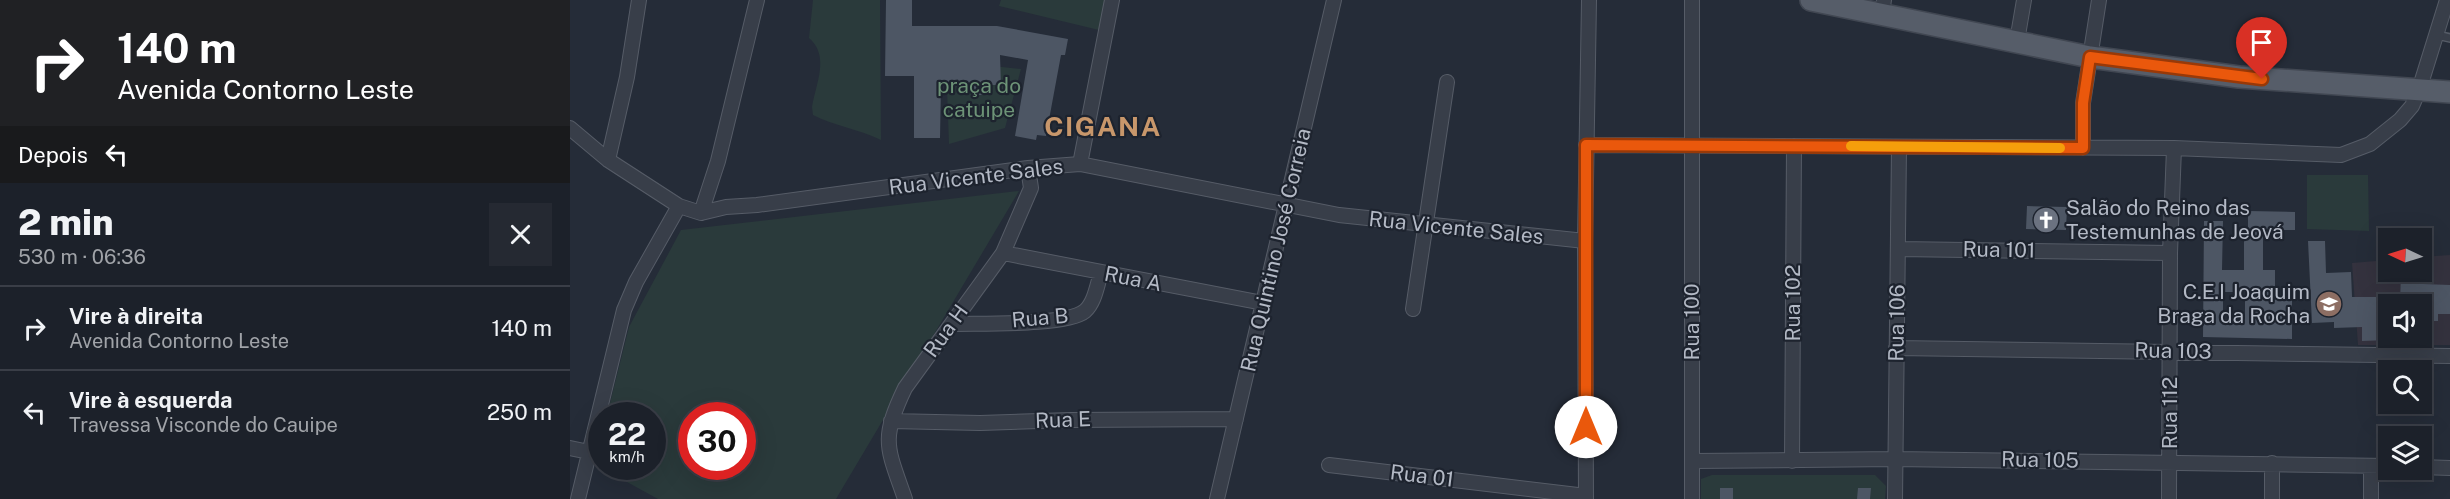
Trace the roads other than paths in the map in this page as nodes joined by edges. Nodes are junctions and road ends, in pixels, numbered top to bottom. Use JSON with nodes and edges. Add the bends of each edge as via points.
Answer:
{"nodes":[{"id":1,"x":639,"y":0,"type":"edge"},
{"id":2,"x":757,"y":0,"type":"edge"},
{"id":3,"x":1113,"y":0,"type":"edge"},
{"id":4,"x":1334,"y":0,"type":"edge"},
{"id":5,"x":1588,"y":0,"type":"edge"},
{"id":6,"x":1692,"y":0,"type":"edge"},
{"id":7,"x":1812,"y":0,"type":"edge"},
{"id":8,"x":2024,"y":0,"type":"edge"},
{"id":9,"x":2099,"y":0,"type":"edge"},
{"id":10,"x":2447,"y":0,"type":"edge"},
{"id":11,"x":1883,"y":6,"type":"edge"},
{"id":12,"x":2443,"y":36,"type":"edge"},
{"id":13,"x":2017,"y":41,"type":"junction"},
{"id":14,"x":2090,"y":57,"type":"junction"},
{"id":15,"x":1447,"y":82,"type":"dead end"},
{"id":16,"x":2419,"y":90,"type":"junction"},
{"id":17,"x":2450,"y":92,"type":"edge"},
{"id":18,"x":570,"y":128,"type":"edge"},
{"id":19,"x":1586,"y":145,"type":"junction"},
{"id":20,"x":1691,"y":146,"type":"junction"},
{"id":21,"x":1794,"y":146,"type":"junction"},
{"id":22,"x":1899,"y":147,"type":"junction"},
{"id":23,"x":2083,"y":148,"type":"junction"},
{"id":24,"x":2174,"y":148,"type":"junction"},
{"id":25,"x":608,"y":160,"type":"junction"},
{"id":26,"x":1080,"y":164,"type":"junction"},
{"id":27,"x":1028,"y":168,"type":"junction"},
{"id":28,"x":679,"y":206,"type":"junction"},
{"id":29,"x":1288,"y":207,"type":"junction"},
{"id":30,"x":701,"y":213,"type":"junction"},
{"id":31,"x":1424,"y":223,"type":"junction"},
{"id":32,"x":1585,"y":242,"type":"junction"},
{"id":33,"x":1899,"y":249,"type":"junction"},
{"id":34,"x":1003,"y":253,"type":"junction"},
{"id":35,"x":2170,"y":253,"type":"junction"},
{"id":36,"x":1101,"y":273,"type":"junction"},
{"id":37,"x":1263,"y":303,"type":"junction"},
{"id":38,"x":1413,"y":309,"type":"dead end"},
{"id":39,"x":952,"y":324,"type":"junction"},
{"id":40,"x":1896,"y":348,"type":"junction"},
{"id":41,"x":2170,"y":351,"type":"junction"},
{"id":42,"x":2450,"y":356,"type":"edge"},
{"id":43,"x":601,"y":402,"type":"edge"},
{"id":44,"x":1236,"y":419,"type":"junction"},
{"id":45,"x":891,"y":421,"type":"junction"},
{"id":46,"x":570,"y":448,"type":"edge"},
{"id":47,"x":588,"y":452,"type":"edge"},
{"id":48,"x":588,"y":456,"type":"edge"},
{"id":49,"x":1895,"y":459,"type":"junction"},
{"id":50,"x":1693,"y":461,"type":"junction"},
{"id":51,"x":1792,"y":461,"type":"junction"},
{"id":52,"x":2170,"y":462,"type":"junction"},
{"id":53,"x":2272,"y":464,"type":"junction"},
{"id":54,"x":1329,"y":465,"type":"dead end"},
{"id":55,"x":2371,"y":465,"type":"junction"},
{"id":56,"x":2378,"y":465,"type":"edge"},
{"id":57,"x":2432,"y":467,"type":"edge"},
{"id":58,"x":2450,"y":468,"type":"edge"},
{"id":59,"x":1586,"y":498,"type":"edge"},
{"id":60,"x":578,"y":499,"type":"edge"},
{"id":61,"x":905,"y":499,"type":"edge"},
{"id":62,"x":1217,"y":499,"type":"edge"},
{"id":63,"x":1692,"y":499,"type":"edge"},
{"id":64,"x":1895,"y":499,"type":"edge"},
{"id":65,"x":2169,"y":499,"type":"edge"},
{"id":66,"x":2272,"y":499,"type":"edge"},
{"id":67,"x":2371,"y":499,"type":"edge"}],
"edges":[{"from":1,"to":25,"type":"street"},
{"from":2,"to":30,"type":"street","via":[[718,161]]},
{"from":3,"to":26,"type":"street"},
{"from":4,"to":29,"type":"street","name":"Rua Quintino José Correia"},
{"from":5,"to":19,"type":"street"},
{"from":6,"to":20,"type":"street","name":"Rua 100"},
{"from":7,"to":11,"type":"main road"},
{"from":8,"to":13,"type":"street"},
{"from":9,"to":14,"type":"street"},
{"from":10,"to":12,"type":"street"},
{"from":11,"to":13,"type":"main road"},
{"from":12,"to":16,"type":"street"},
{"from":13,"to":14,"type":"main road"},
{"from":14,"to":16,"type":"main road","via":[[2239,77]]},
{"from":14,"to":23,"type":"street","via":[[2083,103]]},
{"from":15,"to":31,"type":"street"},
{"from":16,"to":17,"type":"main road"},
{"from":16,"to":24,"type":"street","via":[[2412,106],[2386,132],[2370,144],[2341,156]]},
{"from":18,"to":25,"type":"street","name":"Rua Vicente Sales"},
{"from":19,"to":20,"type":"street"},
{"from":19,"to":32,"type":"street"},
{"from":20,"to":21,"type":"street"},
{"from":20,"to":50,"type":"street","name":"Rua 100"},
{"from":21,"to":22,"type":"street"},
{"from":21,"to":51,"type":"street","name":"Rua 102"},
{"from":22,"to":23,"type":"street"},
{"from":22,"to":33,"type":"street","name":"Rua 106"},
{"from":23,"to":24,"type":"street"},
{"from":24,"to":35,"type":"street","name":"Rua 112"},
{"from":25,"to":28,"type":"street","name":"Rua Vicente Sales"},
{"from":26,"to":27,"type":"street","name":"Rua Vicente Sales"},
{"from":26,"to":29,"type":"street","name":"Rua Vicente Sales"},
{"from":27,"to":30,"type":"street","name":"Rua Vicente Sales"},
{"from":27,"to":34,"type":"street","name":"Rua H","via":[[1030,188]]},
{"from":28,"to":30,"type":"street","name":"Rua Vicente Sales"},
{"from":28,"to":43,"type":"street","via":[[624,310]]},
{"from":29,"to":31,"type":"street","name":"Rua Vicente Sales"},
{"from":29,"to":37,"type":"street","name":"Rua Quintino José Correia"},
{"from":31,"to":32,"type":"street","name":"Rua Vicente Sales"},
{"from":31,"to":38,"type":"street"},
{"from":32,"to":59,"type":"street"},
{"from":33,"to":35,"type":"street","name":"Rua 101"},
{"from":33,"to":40,"type":"street","name":"Rua 106"},
{"from":34,"to":36,"type":"street","name":"Rua A"},
{"from":34,"to":39,"type":"street","name":"Rua H"},
{"from":35,"to":41,"type":"street","name":"Rua 112"},
{"from":36,"to":37,"type":"street","name":"Rua A"},
{"from":36,"to":39,"type":"street","name":"Rua B","via":[[1087,309],[1070,319]]},
{"from":37,"to":44,"type":"street","name":"Rua Quintino José Correia"},
{"from":39,"to":45,"type":"street","name":"Rua H","via":[[905,388]]},
{"from":40,"to":41,"type":"street","name":"Rua 103"},
{"from":40,"to":49,"type":"street","name":"Rua 106"},
{"from":41,"to":42,"type":"street","name":"Rua 103"},
{"from":41,"to":52,"type":"street","name":"Rua 112"},
{"from":44,"to":45,"type":"street","name":"Rua E"},
{"from":44,"to":62,"type":"street","name":"Rua Quintino José Correia"},
{"from":45,"to":61,"type":"street","name":"Rua H","via":[[889,452]]},
{"from":46,"to":47,"type":"street"},
{"from":48,"to":60,"type":"street"},
{"from":49,"to":51,"type":"street","name":"Rua 105"},
{"from":49,"to":52,"type":"street","name":"Rua 105"},
{"from":49,"to":64,"type":"street","name":"Rua 106"},
{"from":50,"to":51,"type":"street","name":"Rua 105"},
{"from":50,"to":63,"type":"street","name":"Rua 100"},
{"from":52,"to":53,"type":"street","name":"Rua 105"},
{"from":52,"to":65,"type":"street","name":"Rua 112"},
{"from":53,"to":55,"type":"street","name":"Rua 105"},
{"from":53,"to":66,"type":"street"},
{"from":54,"to":59,"type":"street","name":"Rua 01"},
{"from":55,"to":56,"type":"street","name":"Rua 105"},
{"from":55,"to":67,"type":"street"},
{"from":57,"to":58,"type":"street"}]}
